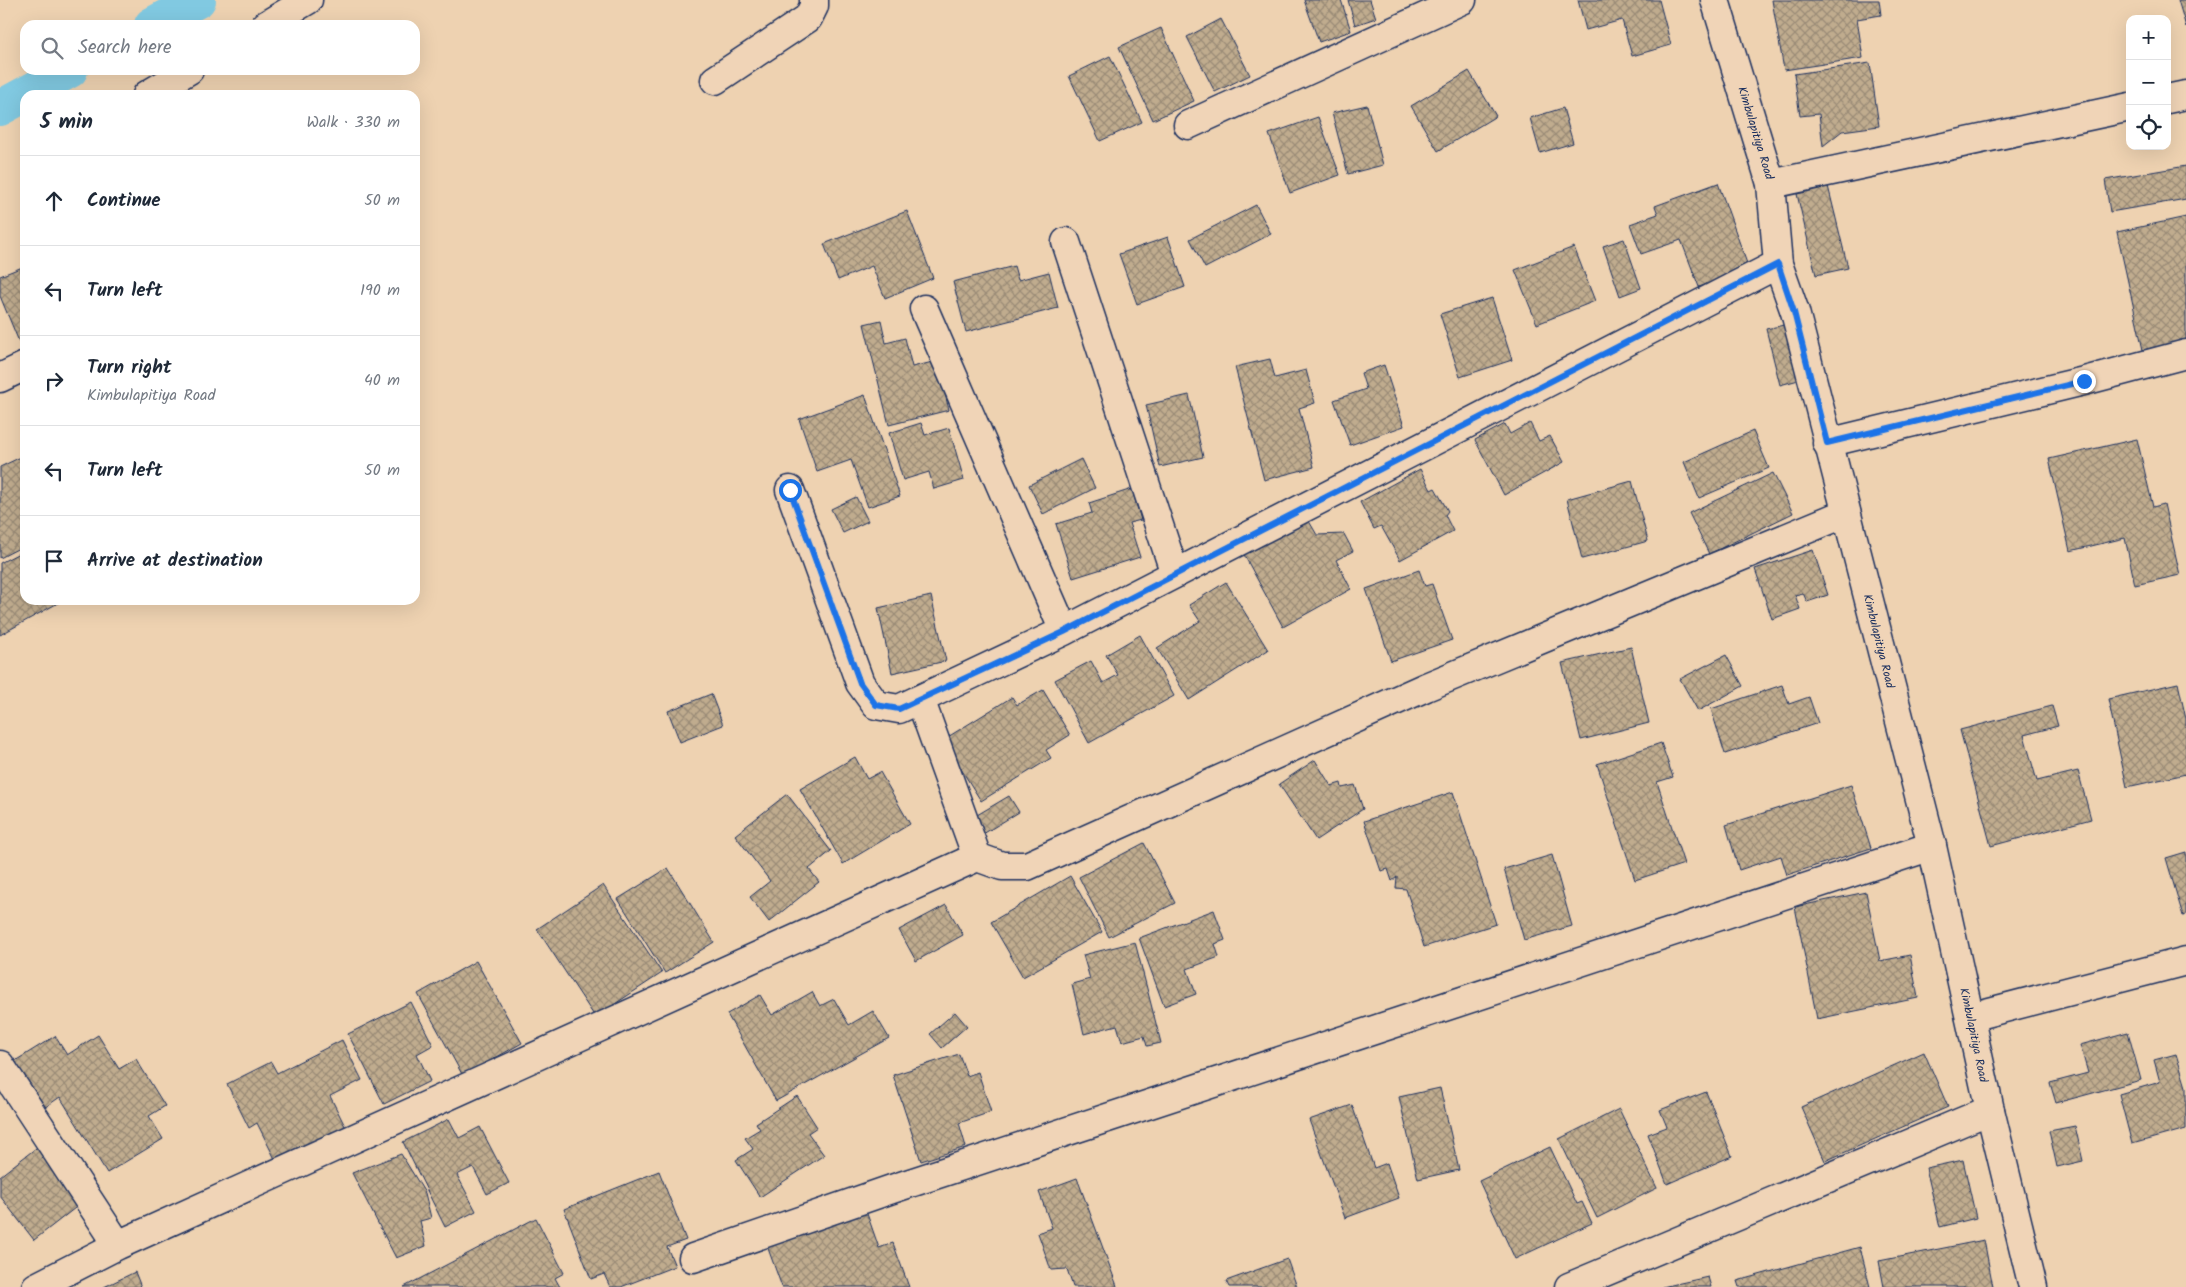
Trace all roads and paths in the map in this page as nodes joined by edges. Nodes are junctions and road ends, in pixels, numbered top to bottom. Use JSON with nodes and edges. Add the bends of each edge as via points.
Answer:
{"nodes":[{"id":1,"x":308,"y":0,"type":"edge"},
{"id":2,"x":814,"y":0,"type":"edge"},
{"id":3,"x":1462,"y":0,"type":"edge"},
{"id":4,"x":1715,"y":0,"type":"edge"},
{"id":5,"x":274,"y":20,"type":"edge"},
{"id":6,"x":181,"y":75,"type":"edge"},
{"id":7,"x":715,"y":80,"type":"dead end"},
{"id":8,"x":155,"y":90,"type":"edge"},
{"id":9,"x":2186,"y":96,"type":"edge"},
{"id":10,"x":2171,"y":99,"type":"edge"},
{"id":11,"x":2126,"y":108,"type":"edge"},
{"id":12,"x":1188,"y":125,"type":"dead end"},
{"id":13,"x":1771,"y":184,"type":"junction"},
{"id":14,"x":1066,"y":242,"type":"dead end"},
{"id":15,"x":1778,"y":264,"type":"junction"},
{"id":16,"x":924,"y":309,"type":"dead end"},
{"id":17,"x":2186,"y":354,"type":"edge"},
{"id":18,"x":20,"y":368,"type":"edge"},
{"id":19,"x":0,"y":378,"type":"edge"},
{"id":20,"x":1827,"y":443,"type":"junction"},
{"id":21,"x":790,"y":490,"type":"dead end"},
{"id":22,"x":1846,"y":513,"type":"junction"},
{"id":23,"x":1175,"y":574,"type":"junction"},
{"id":24,"x":1064,"y":632,"type":"junction"},
{"id":25,"x":920,"y":699,"type":"junction"},
{"id":26,"x":1932,"y":846,"type":"junction"},
{"id":27,"x":977,"y":857,"type":"junction"},
{"id":28,"x":2186,"y":961,"type":"edge"},
{"id":29,"x":1970,"y":1017,"type":"junction"},
{"id":30,"x":0,"y":1065,"type":"edge"},
{"id":31,"x":1990,"y":1110,"type":"junction"},
{"id":32,"x":118,"y":1245,"type":"junction"},
{"id":33,"x":693,"y":1258,"type":"dead end"},
{"id":34,"x":36,"y":1287,"type":"edge"},
{"id":35,"x":1569,"y":1287,"type":"edge"},
{"id":36,"x":2033,"y":1287,"type":"edge"}],
"edges":[{"from":1,"to":5,"type":"street"},
{"from":2,"to":7,"type":"street","via":[[808,18]]},
{"from":3,"to":12,"type":"street"},
{"from":4,"to":13,"type":"street","name":"Kimbulapitiya Road"},
{"from":6,"to":8,"type":"street"},
{"from":9,"to":10,"type":"street"},
{"from":11,"to":13,"type":"street"},
{"from":13,"to":15,"type":"street","name":"Kimbulapitiya Road"},
{"from":14,"to":23,"type":"street"},
{"from":15,"to":20,"type":"street","name":"Kimbulapitiya Road","via":[[1794,312]]},
{"from":15,"to":23,"type":"street"},
{"from":16,"to":24,"type":"street"},
{"from":17,"to":20,"type":"street"},
{"from":18,"to":19,"type":"street"},
{"from":20,"to":22,"type":"street","name":"Kimbulapitiya Road"},
{"from":21,"to":25,"type":"street","via":[[860,683],[876,705],[899,709]]},
{"from":22,"to":26,"type":"street","name":"Kimbulapitiya Road"},
{"from":22,"to":27,"type":"street","via":[[1426,687],[1027,866],[1002,866]]},
{"from":23,"to":24,"type":"street"},
{"from":24,"to":25,"type":"street"},
{"from":25,"to":27,"type":"street"},
{"from":26,"to":29,"type":"street","name":"Kimbulapitiya Road"},
{"from":26,"to":33,"type":"street"},
{"from":27,"to":32,"type":"street"},
{"from":28,"to":29,"type":"street"},
{"from":29,"to":31,"type":"street","name":"Kimbulapitiya Road"},
{"from":30,"to":32,"type":"street"},
{"from":31,"to":35,"type":"street"},
{"from":31,"to":36,"type":"street","name":"Kimbulapitiya Road"},
{"from":32,"to":34,"type":"street"}]}
